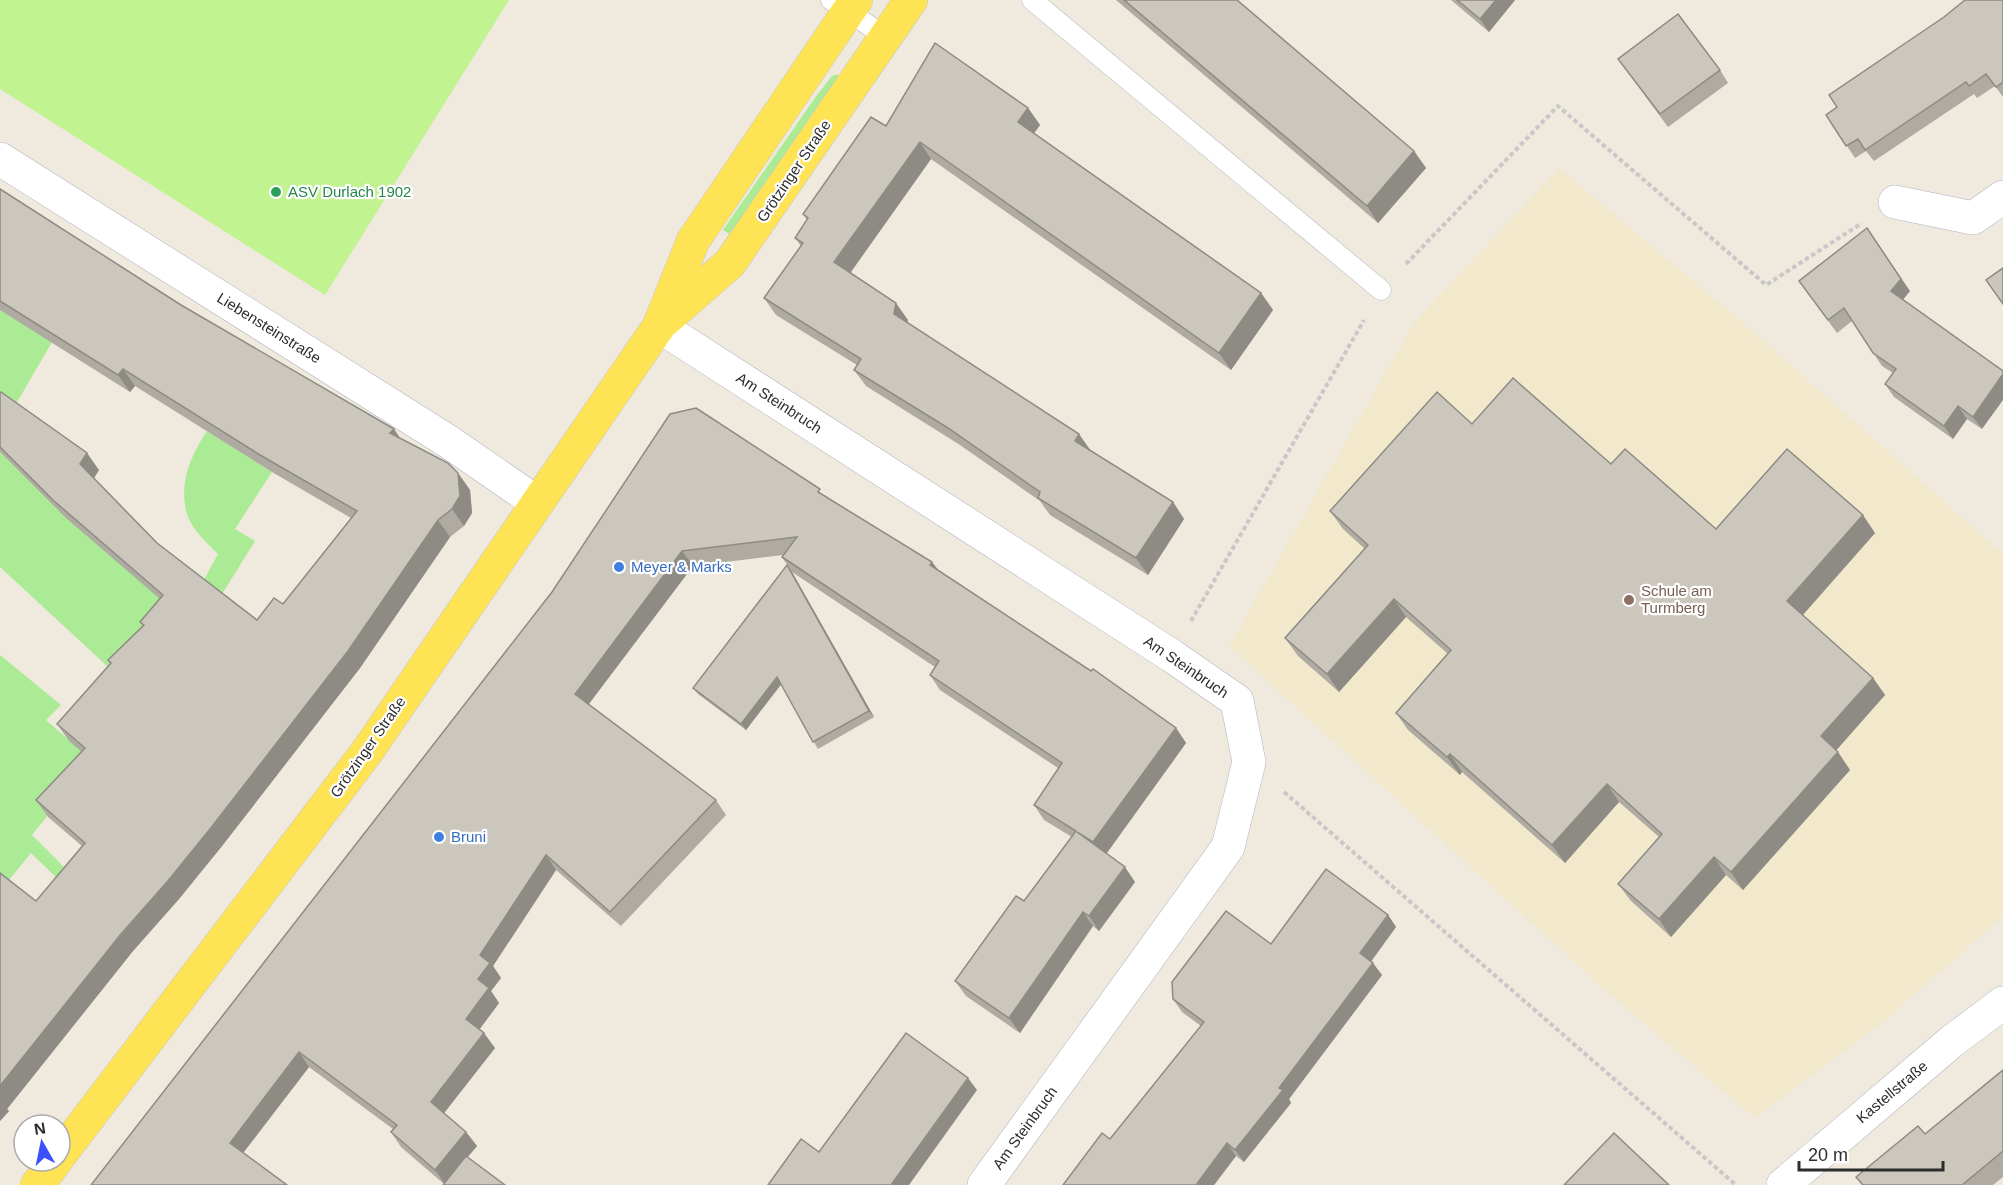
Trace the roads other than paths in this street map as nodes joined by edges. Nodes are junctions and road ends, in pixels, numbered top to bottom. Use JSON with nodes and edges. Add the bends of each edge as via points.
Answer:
{"nodes":[{"id":1,"x":911,"y":0,"type":"edge"},
{"id":2,"x":1032,"y":0,"type":"edge"},
{"id":3,"x":845,"y":4,"type":"edge"},
{"id":4,"x":886,"y":37,"type":"junction"},
{"id":5,"x":0,"y":159,"type":"edge"},
{"id":6,"x":2003,"y":197,"type":"edge"},
{"id":7,"x":1895,"y":202,"type":"road end"},
{"id":8,"x":1381,"y":290,"type":"road end"},
{"id":9,"x":659,"y":326,"type":"junction"},
{"id":10,"x":536,"y":502,"type":"junction"},
{"id":11,"x":2003,"y":1003,"type":"edge"},
{"id":12,"x":72,"y":1139,"type":"edge"},
{"id":13,"x":46,"y":1173,"type":"edge"},
{"id":14,"x":37,"y":1185,"type":"edge"},
{"id":15,"x":984,"y":1185,"type":"edge"},
{"id":16,"x":1783,"y":1185,"type":"edge"}],
"edges":[{"from":1,"to":4,"type":"main road","name":"Grötzinger Straße"},
{"from":2,"to":8,"type":"lane"},
{"from":3,"to":4,"type":"lane"},
{"from":3,"to":9,"type":"main road","name":"Grötzinger Straße","via":[[693,241]]},
{"from":4,"to":9,"type":"main road","name":"Grötzinger Straße","via":[[730,263]]},
{"from":5,"to":10,"type":"street","name":"Liebensteinstraße","via":[[430,430]]},
{"from":6,"to":7,"type":"street","via":[[1972,218]]},
{"from":9,"to":10,"type":"main road","name":"Grötzinger Straße"},
{"from":9,"to":15,"type":"street","name":"Am Steinbruch","via":[[1237,701],[1249,762],[1228,847]]},
{"from":10,"to":12,"type":"main road","name":"Grötzinger Straße","via":[[366,753]]},
{"from":11,"to":16,"type":"street","name":"Kastellstraße","via":[[1951,1042]]},
{"from":13,"to":14,"type":"main road"}]}
